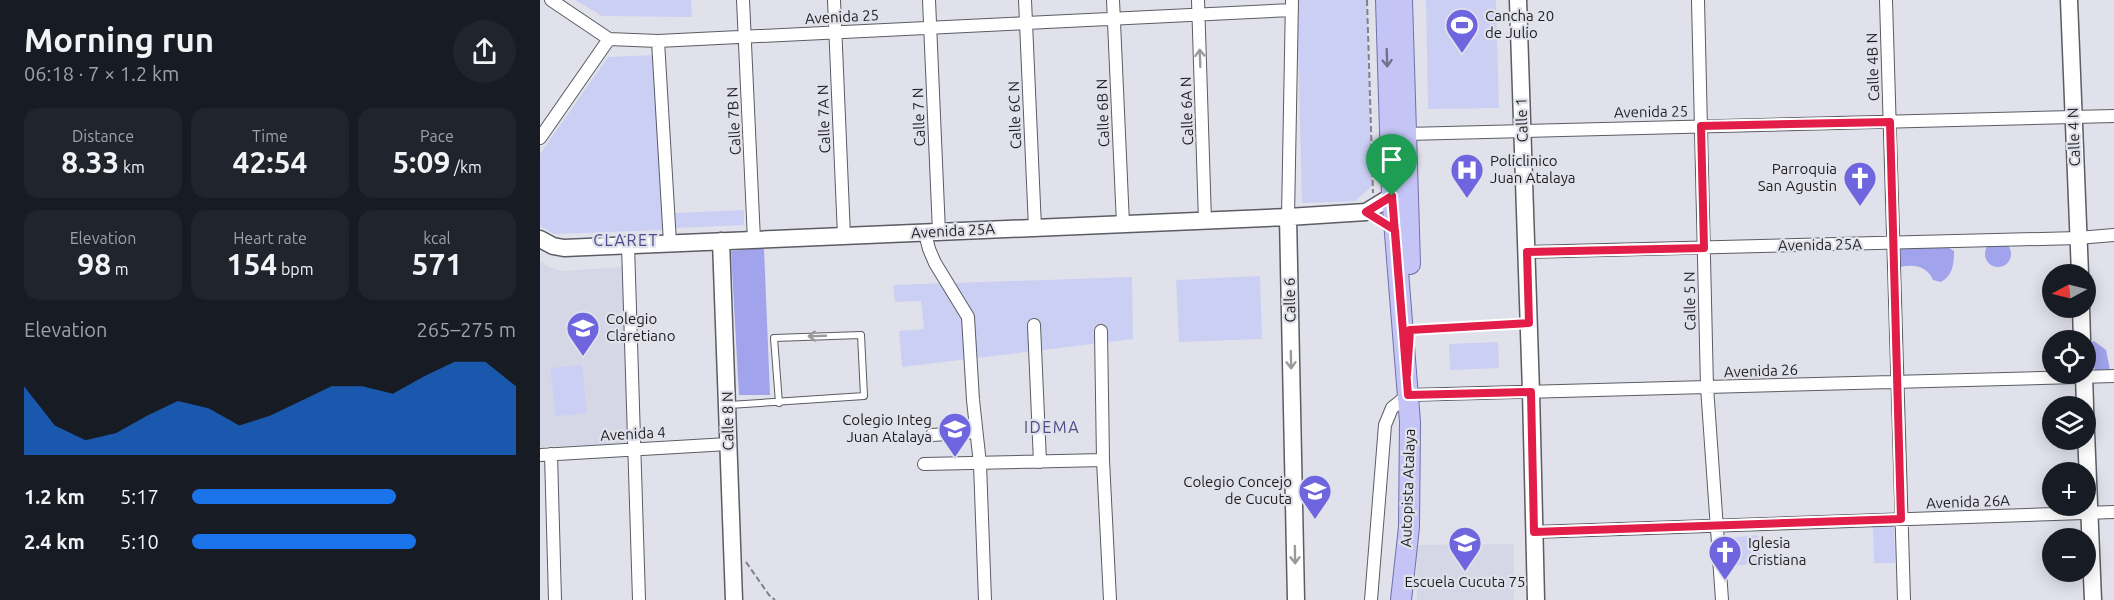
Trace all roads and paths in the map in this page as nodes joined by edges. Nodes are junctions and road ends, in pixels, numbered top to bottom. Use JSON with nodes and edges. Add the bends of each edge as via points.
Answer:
{"nodes":[{"id":1,"x":551,"y":0,"type":"edge"},
{"id":2,"x":743,"y":0,"type":"edge"},
{"id":3,"x":834,"y":0,"type":"edge"},
{"id":4,"x":929,"y":0,"type":"edge"},
{"id":5,"x":1025,"y":0,"type":"edge"},
{"id":6,"x":1113,"y":0,"type":"edge"},
{"id":7,"x":1198,"y":0,"type":"edge"},
{"id":8,"x":1366,"y":0,"type":"edge"},
{"id":9,"x":1386,"y":0,"type":"edge"},
{"id":10,"x":1402,"y":0,"type":"edge"},
{"id":11,"x":1519,"y":0,"type":"edge"},
{"id":12,"x":1698,"y":0,"type":"edge"},
{"id":13,"x":1886,"y":0,"type":"edge"},
{"id":14,"x":2069,"y":0,"type":"edge"},
{"id":15,"x":1292,"y":5,"type":"edge"},
{"id":16,"x":1198,"y":14,"type":"junction"},
{"id":17,"x":1114,"y":18,"type":"junction"},
{"id":18,"x":1026,"y":23,"type":"junction"},
{"id":19,"x":931,"y":27,"type":"junction"},
{"id":20,"x":836,"y":32,"type":"junction"},
{"id":21,"x":745,"y":37,"type":"junction"},
{"id":22,"x":609,"y":39,"type":"junction"},
{"id":23,"x":658,"y":41,"type":"junction"},
{"id":24,"x":2114,"y":116,"type":"edge"},
{"id":25,"x":2074,"y":117,"type":"junction"},
{"id":26,"x":1890,"y":122,"type":"junction"},
{"id":27,"x":1701,"y":126,"type":"junction"},
{"id":28,"x":1522,"y":130,"type":"junction"},
{"id":29,"x":1406,"y":134,"type":"junction"},
{"id":30,"x":540,"y":138,"type":"edge"},
{"id":31,"x":1392,"y":196,"type":"junction"},
{"id":32,"x":1371,"y":210,"type":"junction"},
{"id":33,"x":1288,"y":217,"type":"junction"},
{"id":34,"x":1205,"y":221,"type":"junction"},
{"id":35,"x":1123,"y":224,"type":"junction"},
{"id":36,"x":1035,"y":228,"type":"junction"},
{"id":37,"x":1395,"y":230,"type":"junction"},
{"id":38,"x":932,"y":232,"type":"junction"},
{"id":39,"x":2114,"y":235,"type":"edge"},
{"id":40,"x":844,"y":236,"type":"junction"},
{"id":41,"x":2078,"y":238,"type":"junction"},
{"id":42,"x":541,"y":239,"type":"edge"},
{"id":43,"x":754,"y":240,"type":"junction"},
{"id":44,"x":721,"y":241,"type":"junction"},
{"id":45,"x":670,"y":243,"type":"junction"},
{"id":46,"x":1893,"y":243,"type":"junction"},
{"id":47,"x":628,"y":245,"type":"junction"},
{"id":48,"x":1704,"y":248,"type":"junction"},
{"id":49,"x":1527,"y":252,"type":"junction"},
{"id":50,"x":2079,"y":264,"type":"edge"},
{"id":51,"x":1529,"y":323,"type":"junction"},
{"id":52,"x":1034,"y":325,"type":"dead end"},
{"id":53,"x":1410,"y":330,"type":"junction"},
{"id":54,"x":1101,"y":331,"type":"dead end"},
{"id":55,"x":1407,"y":375,"type":"junction"},
{"id":56,"x":2096,"y":375,"type":"edge"},
{"id":57,"x":2114,"y":376,"type":"edge"},
{"id":58,"x":2042,"y":377,"type":"edge"},
{"id":59,"x":1898,"y":382,"type":"junction"},
{"id":60,"x":1707,"y":387,"type":"junction"},
{"id":61,"x":1531,"y":392,"type":"junction"},
{"id":62,"x":1408,"y":395,"type":"junction"},
{"id":63,"x":778,"y":401,"type":"junction"},
{"id":64,"x":728,"y":403,"type":"junction"},
{"id":65,"x":976,"y":432,"type":"junction"},
{"id":66,"x":932,"y":435,"type":"dead end"},
{"id":67,"x":728,"y":444,"type":"junction"},
{"id":68,"x":635,"y":449,"type":"junction"},
{"id":69,"x":545,"y":454,"type":"edge"},
{"id":70,"x":1103,"y":460,"type":"junction"},
{"id":71,"x":1041,"y":462,"type":"junction"},
{"id":72,"x":924,"y":464,"type":"dead end"},
{"id":73,"x":980,"y":464,"type":"junction"},
{"id":74,"x":2114,"y":512,"type":"edge"},
{"id":75,"x":2096,"y":513,"type":"edge"},
{"id":76,"x":2042,"y":514,"type":"edge"},
{"id":77,"x":2089,"y":516,"type":"edge"},
{"id":78,"x":1901,"y":519,"type":"junction"},
{"id":79,"x":1715,"y":526,"type":"junction"},
{"id":80,"x":1534,"y":532,"type":"junction"},
{"id":81,"x":732,"y":544,"type":"junction"},
{"id":82,"x":1371,"y":599,"type":"edge"},
{"id":83,"x":555,"y":600,"type":"edge"},
{"id":84,"x":639,"y":600,"type":"edge"},
{"id":85,"x":734,"y":600,"type":"edge"},
{"id":86,"x":775,"y":600,"type":"edge"},
{"id":87,"x":985,"y":600,"type":"edge"},
{"id":88,"x":1110,"y":600,"type":"edge"},
{"id":89,"x":1296,"y":600,"type":"edge"},
{"id":90,"x":1401,"y":600,"type":"edge"},
{"id":91,"x":1536,"y":600,"type":"edge"},
{"id":92,"x":1722,"y":600,"type":"edge"},
{"id":93,"x":1904,"y":600,"type":"edge"},
{"id":94,"x":2092,"y":600,"type":"edge"}],
"edges":[{"from":1,"to":22,"type":"street"},
{"from":2,"to":21,"type":"street","name":"Calle 7B N"},
{"from":3,"to":20,"type":"street","name":"Calle 7A N"},
{"from":4,"to":19,"type":"street","name":"Calle 7 N"},
{"from":5,"to":18,"type":"street","name":"Calle 6C N"},
{"from":6,"to":17,"type":"street","name":"Calle 6B N"},
{"from":7,"to":16,"type":"street","name":"Calle 6A N"},
{"from":8,"to":32,"type":"path"},
{"from":9,"to":31,"type":"main road","name":"Autopista Atalaya","one_way":true},
{"from":10,"to":29,"type":"main road","name":"Autopista Atalaya"},
{"from":11,"to":28,"type":"street","name":"Calle 1"},
{"from":12,"to":27,"type":"street","name":"Calle 5 N"},
{"from":13,"to":26,"type":"street","name":"Calle 4B N"},
{"from":14,"to":25,"type":"street","name":"Calle 4 N"},
{"from":15,"to":16,"type":"street","name":"Avenida 25"},
{"from":15,"to":33,"type":"street","name":"Calle 6"},
{"from":16,"to":17,"type":"street","name":"Avenida 25"},
{"from":34,"to":16,"type":"street","name":"Calle 6A N","one_way":true},
{"from":17,"to":18,"type":"street","name":"Avenida 25"},
{"from":17,"to":35,"type":"street","name":"Calle 6B N"},
{"from":18,"to":19,"type":"street","name":"Avenida 25"},
{"from":18,"to":36,"type":"street","name":"Calle 6C N"},
{"from":19,"to":20,"type":"street","name":"Avenida 25"},
{"from":19,"to":38,"type":"street","name":"Calle 7 N"},
{"from":20,"to":21,"type":"street","name":"Avenida 25"},
{"from":20,"to":40,"type":"street","name":"Calle 7A N"},
{"from":21,"to":23,"type":"street","name":"Avenida 25"},
{"from":21,"to":43,"type":"street","name":"Calle 7B N"},
{"from":22,"to":23,"type":"street","name":"Avenida 25"},
{"from":22,"to":30,"type":"street"},
{"from":23,"to":45,"type":"street"},
{"from":24,"to":25,"type":"street","name":"Avenida 25"},
{"from":25,"to":26,"type":"street","name":"Avenida 25"},
{"from":25,"to":41,"type":"street","name":"Calle 4 N"},
{"from":26,"to":27,"type":"street","name":"Avenida 25"},
{"from":26,"to":46,"type":"street","name":"Calle 4B N"},
{"from":27,"to":28,"type":"street","name":"Avenida 25"},
{"from":27,"to":48,"type":"street","name":"Calle 5 N"},
{"from":28,"to":29,"type":"street","name":"Avenida 25"},
{"from":28,"to":49,"type":"street","name":"Calle 1"},
{"from":29,"to":53,"type":"main road","name":"Autopista Atalaya"},
{"from":31,"to":32,"type":"street","name":"Avenida 25A"},
{"from":31,"to":37,"type":"main road","name":"Autopista Atalaya"},
{"from":32,"to":33,"type":"street","name":"Avenida 25A"},
{"from":32,"to":37,"type":"street"},
{"from":33,"to":34,"type":"street","name":"Avenida 25A"},
{"from":33,"to":89,"type":"street","name":"Calle 6","one_way":true},
{"from":34,"to":35,"type":"street","name":"Avenida 25A"},
{"from":35,"to":36,"type":"street","name":"Avenida 25A"},
{"from":36,"to":38,"type":"street","name":"Avenida 25A"},
{"from":37,"to":55,"type":"main road","name":"Autopista Atalaya"},
{"from":38,"to":40,"type":"street","name":"Avenida 25A"},
{"from":38,"to":65,"type":"street","name":"Calle 7 N","via":[[929,249],[968,317]]},
{"from":39,"to":41,"type":"street","name":"Avenida 25A"},
{"from":40,"to":43,"type":"street","name":"Avenida 25A"},
{"from":41,"to":46,"type":"street","name":"Avenida 25A"},
{"from":41,"to":50,"type":"street","name":"Calle 4 N"},
{"from":42,"to":47,"type":"street","name":"Avenida 25A","via":[[564,248]]},
{"from":43,"to":44,"type":"street","name":"Avenida 25A"},
{"from":44,"to":45,"type":"street","name":"Avenida 25A"},
{"from":44,"to":64,"type":"street","name":"Calle 8 N"},
{"from":45,"to":47,"type":"street","name":"Avenida 25A"},
{"from":46,"to":48,"type":"street","name":"Avenida 25A"},
{"from":46,"to":59,"type":"street","name":"Calle 4B N"},
{"from":47,"to":68,"type":"street"},
{"from":48,"to":49,"type":"street","name":"Avenida 25A"},
{"from":48,"to":60,"type":"street","name":"Calle 5 N"},
{"from":49,"to":51,"type":"street","name":"Calle 1"},
{"from":51,"to":53,"type":"path"},
{"from":51,"to":61,"type":"street","name":"Calle 1"},
{"from":52,"to":71,"type":"street"},
{"from":53,"to":55,"type":"main road","name":"Autopista Atalaya"},
{"from":54,"to":70,"type":"street"},
{"from":55,"to":62,"type":"main road","name":"Autopista Atalaya"},
{"from":56,"to":57,"type":"street","name":"Avenida 26"},
{"from":58,"to":59,"type":"street","name":"Avenida 26"},
{"from":59,"to":60,"type":"street","name":"Avenida 26"},
{"from":59,"to":78,"type":"street","name":"Calle 4B N"},
{"from":60,"to":61,"type":"street","name":"Avenida 26"},
{"from":60,"to":79,"type":"street","name":"Calle 5 N"},
{"from":61,"to":62,"type":"street","name":"Avenida 26"},
{"from":61,"to":80,"type":"street","name":"Calle 1"},
{"from":62,"to":82,"type":"street","via":[[1392,408],[1385,426]]},
{"from":62,"to":90,"type":"main road","name":"Autopista Atalaya","via":[[1409,527]]},
{"from":63,"to":63,"type":"lane","one_way":true,"via":[[864,396],[861,335],[774,338]]},
{"from":63,"to":64,"type":"lane"},
{"from":64,"to":67,"type":"street","name":"Calle 8 N"},
{"from":65,"to":66,"type":"street"},
{"from":65,"to":73,"type":"street","name":"Calle 7 N"},
{"from":67,"to":68,"type":"street","name":"Avenida 4"},
{"from":67,"to":81,"type":"street","name":"Calle 8 N"},
{"from":68,"to":69,"type":"street","name":"Avenida 4"},
{"from":68,"to":84,"type":"street"},
{"from":69,"to":83,"type":"street"},
{"from":70,"to":71,"type":"street"},
{"from":70,"to":88,"type":"street"},
{"from":71,"to":73,"type":"street"},
{"from":72,"to":73,"type":"street"},
{"from":73,"to":87,"type":"street","name":"Calle 7 N"},
{"from":74,"to":75,"type":"street","name":"Avenida 26A"},
{"from":76,"to":78,"type":"street","name":"Avenida 26A"},
{"from":77,"to":94,"type":"street"},
{"from":78,"to":79,"type":"street","name":"Avenida 26A"},
{"from":78,"to":93,"type":"street","name":"Calle 4B N"},
{"from":79,"to":80,"type":"street","name":"Avenida 26A"},
{"from":79,"to":92,"type":"street","name":"Calle 5 N"},
{"from":80,"to":91,"type":"street","name":"Calle 1"},
{"from":81,"to":85,"type":"street","name":"Calle 8 N"},
{"from":81,"to":86,"type":"path"}]}
